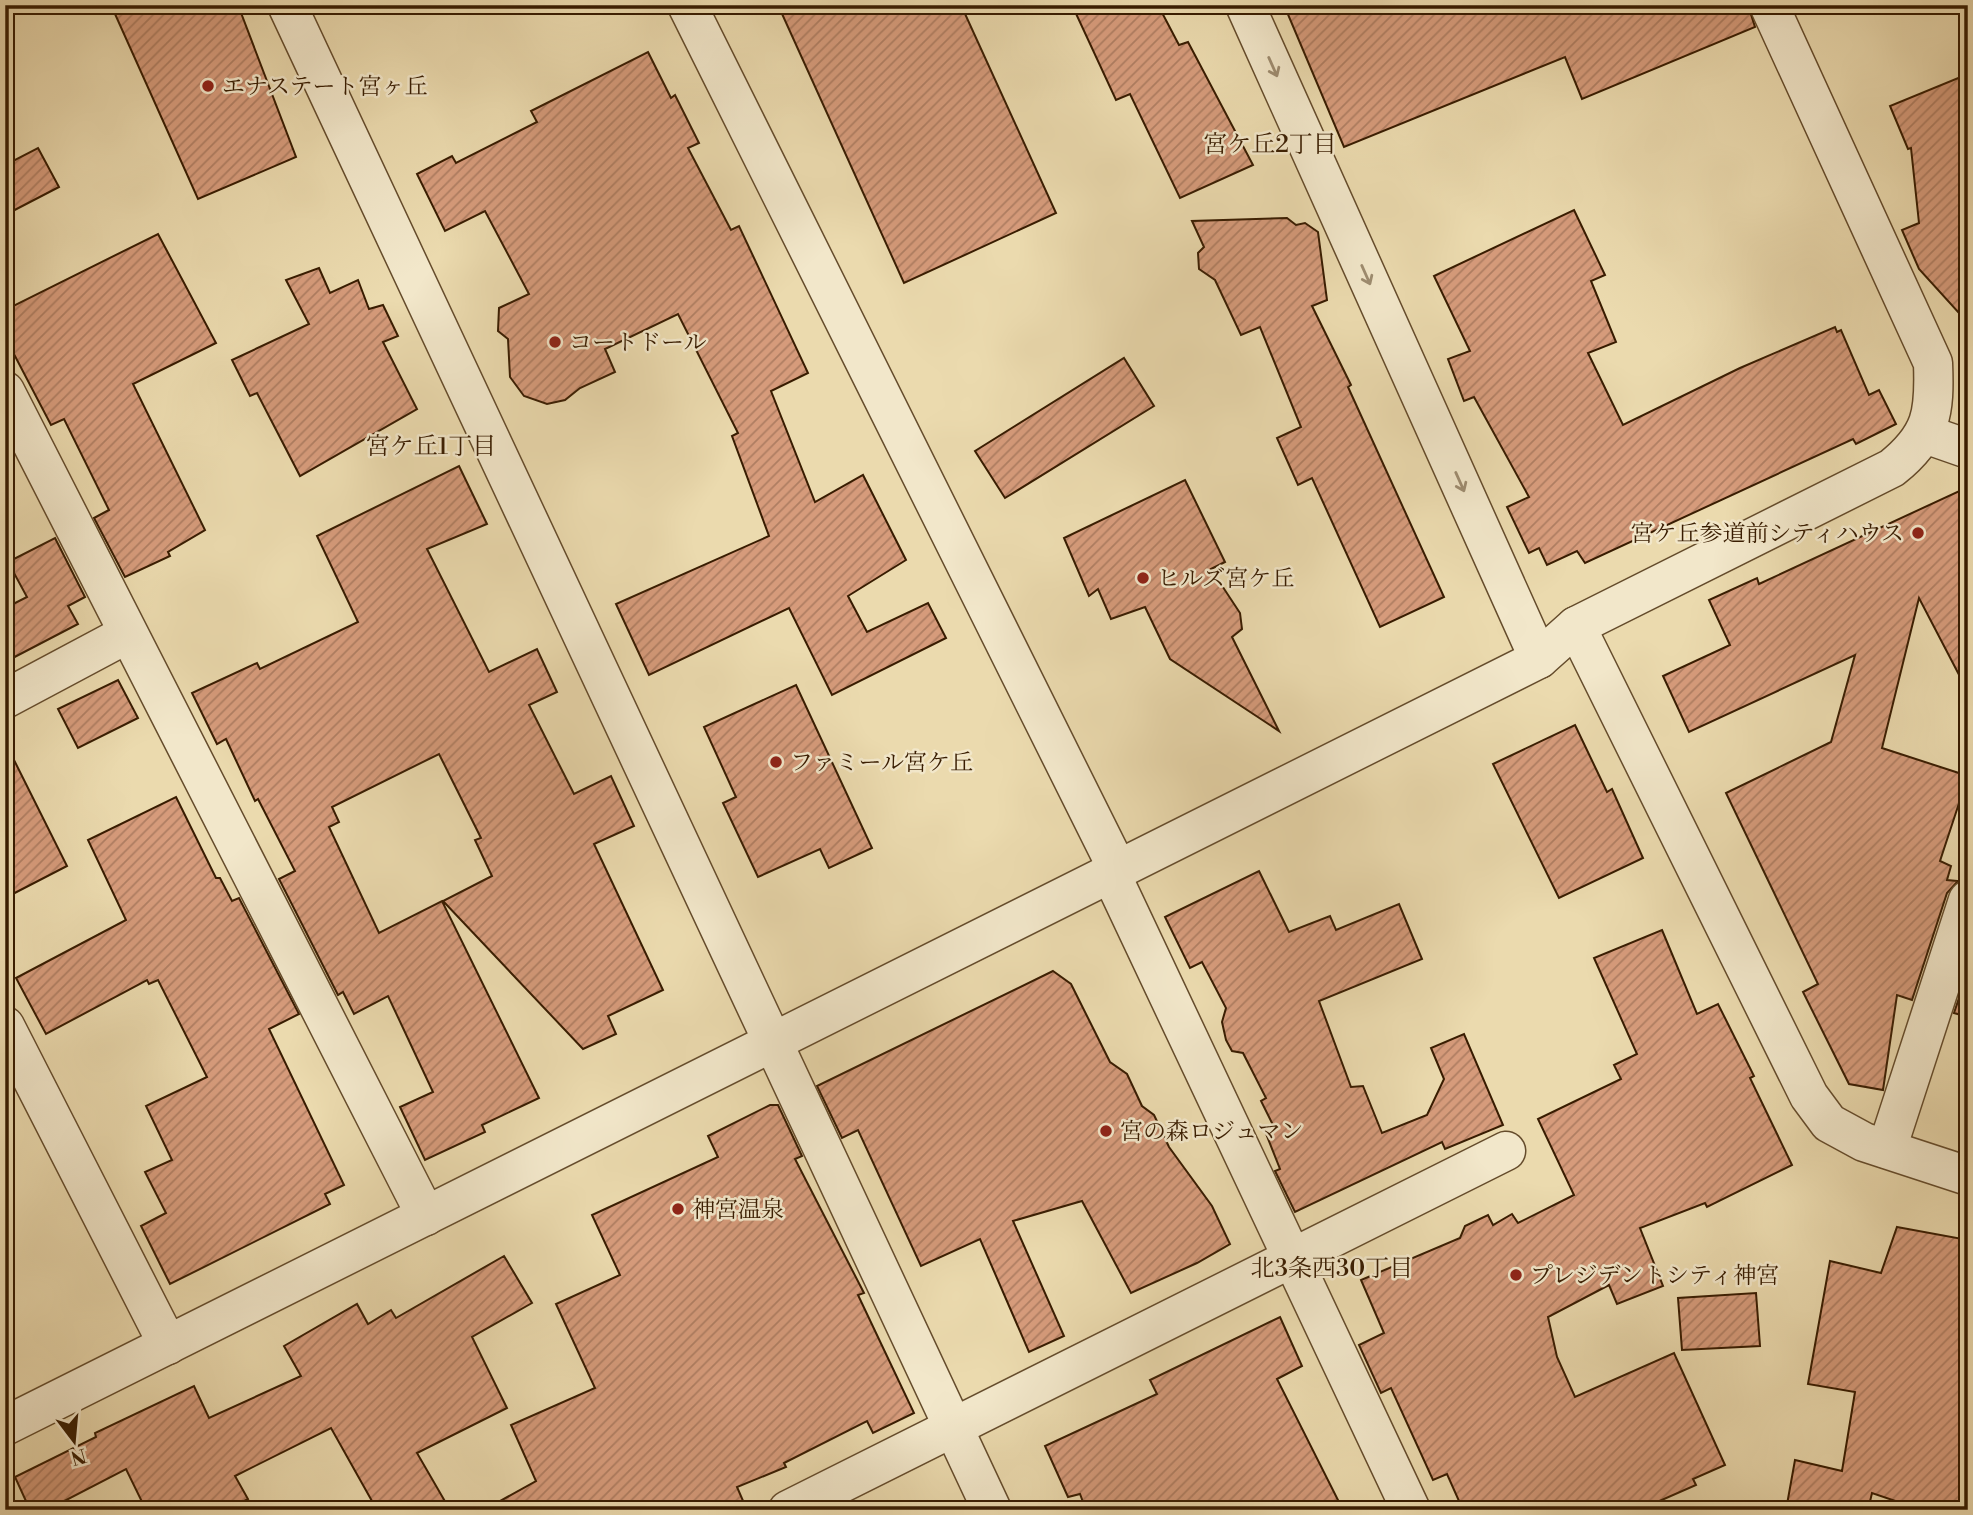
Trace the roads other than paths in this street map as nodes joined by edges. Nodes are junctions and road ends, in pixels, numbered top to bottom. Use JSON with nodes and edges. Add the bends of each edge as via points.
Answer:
{"nodes":[{"id":1,"x":287,"y":5,"type":"edge"},
{"id":2,"x":687,"y":5,"type":"edge"},
{"id":3,"x":1245,"y":5,"type":"edge"},
{"id":4,"x":1769,"y":5,"type":"edge"},
{"id":5,"x":5,"y":391,"type":"edge"},
{"id":6,"x":1926,"y":434,"type":"junction"},
{"id":7,"x":1968,"y":449,"type":"edge"},
{"id":8,"x":1576,"y":626,"type":"junction"},
{"id":9,"x":127,"y":634,"type":"junction"},
{"id":10,"x":1539,"y":659,"type":"junction"},
{"id":11,"x":5,"y":699,"type":"edge"},
{"id":12,"x":1114,"y":872,"type":"junction"},
{"id":13,"x":1968,"y":900,"type":"edge"},
{"id":14,"x":5,"y":1026,"type":"edge"},
{"id":15,"x":772,"y":1043,"type":"junction"},
{"id":16,"x":1887,"y":1149,"type":"junction"},
{"id":17,"x":1506,"y":1151,"type":"dead end"},
{"id":18,"x":1968,"y":1176,"type":"edge"},
{"id":19,"x":426,"y":1216,"type":"junction"},
{"id":20,"x":1291,"y":1259,"type":"junction"},
{"id":21,"x":168,"y":1345,"type":"junction"},
{"id":22,"x":5,"y":1426,"type":"edge"},
{"id":23,"x":954,"y":1429,"type":"junction"},
{"id":24,"x":788,"y":1510,"type":"edge"},
{"id":25,"x":992,"y":1510,"type":"edge"},
{"id":26,"x":1411,"y":1510,"type":"edge"}],
"edges":[{"from":1,"to":15,"type":"street"},
{"from":2,"to":12,"type":"street"},
{"from":3,"to":10,"type":"street","one_way":true},
{"from":4,"to":6,"type":"street","via":[[1933,363],[1934,400]]},
{"from":5,"to":9,"type":"street"},
{"from":6,"to":7,"type":"street"},
{"from":6,"to":8,"type":"street","via":[[1892,468]]},
{"from":8,"to":10,"type":"street"},
{"from":8,"to":16,"type":"street","via":[[1809,1096],[1829,1123]]},
{"from":9,"to":11,"type":"street"},
{"from":9,"to":19,"type":"street"},
{"from":10,"to":12,"type":"street"},
{"from":12,"to":15,"type":"street"},
{"from":12,"to":20,"type":"street"},
{"from":13,"to":16,"type":"street"},
{"from":14,"to":21,"type":"street"},
{"from":15,"to":19,"type":"street"},
{"from":15,"to":23,"type":"street"},
{"from":16,"to":18,"type":"street"},
{"from":17,"to":20,"type":"street"},
{"from":19,"to":21,"type":"street"},
{"from":20,"to":23,"type":"street"},
{"from":20,"to":26,"type":"street"},
{"from":21,"to":22,"type":"street"},
{"from":23,"to":24,"type":"street"},
{"from":23,"to":25,"type":"street"}]}
